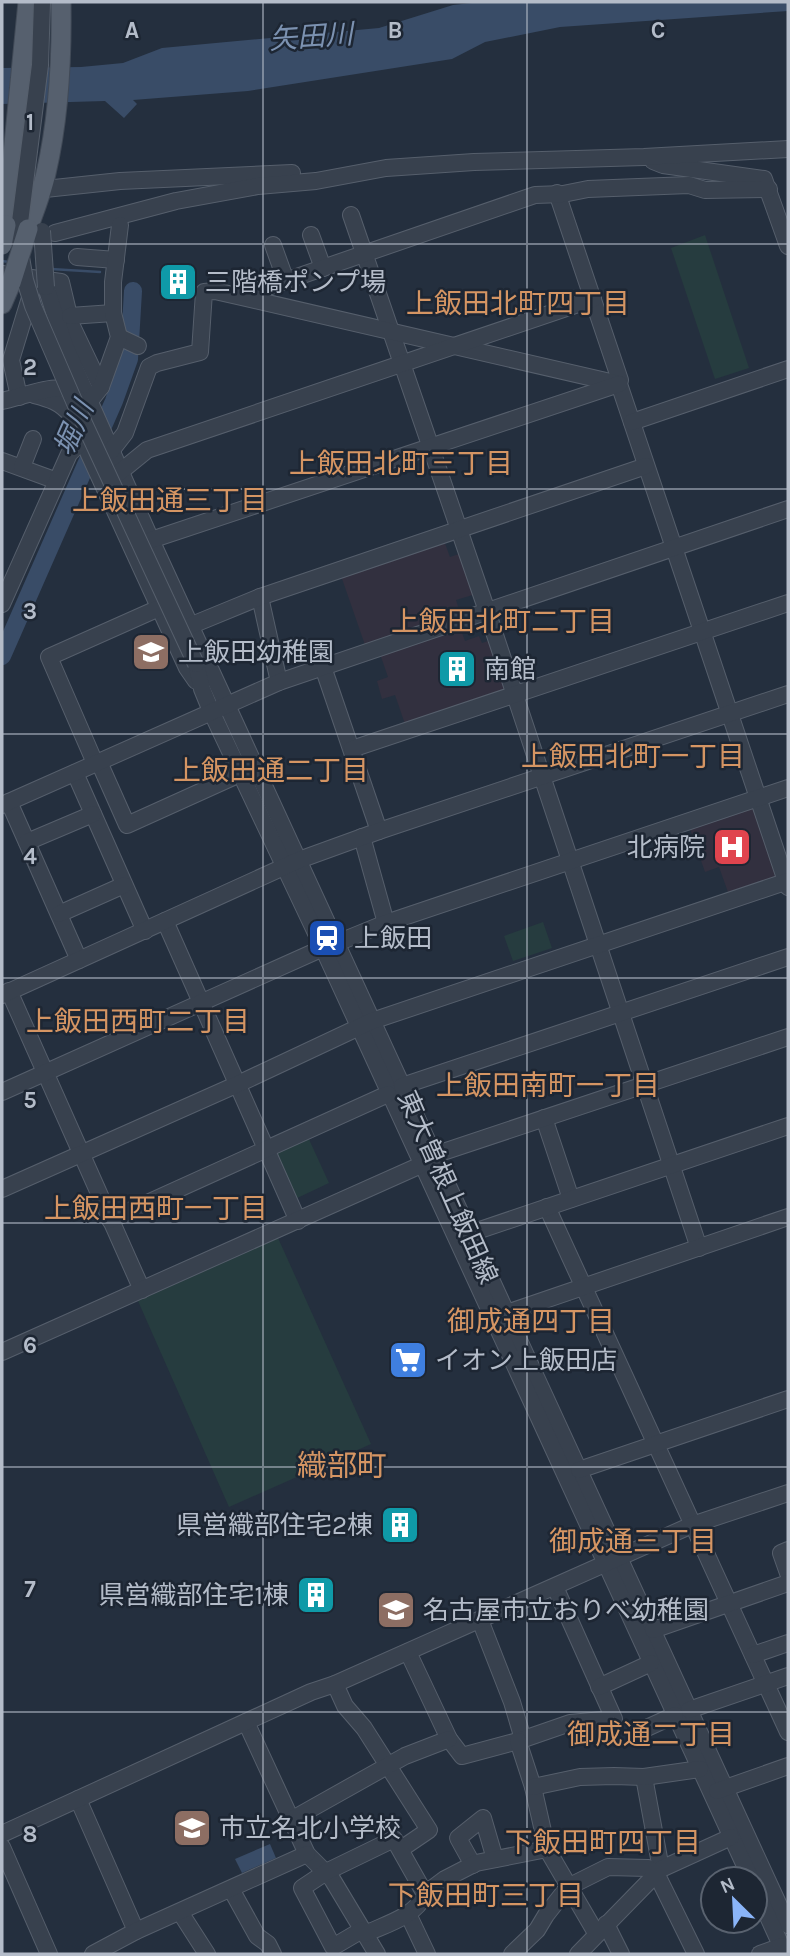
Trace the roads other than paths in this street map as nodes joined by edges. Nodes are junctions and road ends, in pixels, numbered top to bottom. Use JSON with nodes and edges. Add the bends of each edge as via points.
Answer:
{"nodes":[{"id":1,"x":28,"y":2,"type":"edge"},
{"id":2,"x":42,"y":2,"type":"edge"},
{"id":3,"x":61,"y":2,"type":"edge"},
{"id":4,"x":788,"y":149,"type":"edge"},
{"id":5,"x":645,"y":157,"type":"junction"},
{"id":6,"x":386,"y":169,"type":"junction"},
{"id":7,"x":46,"y":179,"type":"junction"},
{"id":8,"x":8,"y":188,"type":"edge"},
{"id":9,"x":769,"y":189,"type":"junction"},
{"id":10,"x":557,"y":193,"type":"junction"},
{"id":11,"x":782,"y":209,"type":"edge"},
{"id":12,"x":351,"y":215,"type":"dead end"},
{"id":13,"x":120,"y":225,"type":"dead end"},
{"id":14,"x":42,"y":231,"type":"junction"},
{"id":15,"x":311,"y":235,"type":"dead end"},
{"id":16,"x":2,"y":245,"type":"edge"},
{"id":17,"x":273,"y":245,"type":"dead end"},
{"id":18,"x":788,"y":246,"type":"edge"},
{"id":19,"x":365,"y":253,"type":"junction"},
{"id":20,"x":77,"y":257,"type":"dead end"},
{"id":21,"x":116,"y":260,"type":"junction"},
{"id":22,"x":323,"y":268,"type":"junction"},
{"id":23,"x":7,"y":278,"type":"edge"},
{"id":24,"x":286,"y":281,"type":"junction"},
{"id":25,"x":41,"y":283,"type":"junction"},
{"id":26,"x":256,"y":291,"type":"dead end"},
{"id":27,"x":593,"y":299,"type":"junction"},
{"id":28,"x":2,"y":304,"type":"edge"},
{"id":29,"x":113,"y":313,"type":"junction"},
{"id":30,"x":70,"y":316,"type":"junction"},
{"id":31,"x":391,"y":331,"type":"junction"},
{"id":32,"x":458,"y":345,"type":"junction"},
{"id":33,"x":402,"y":364,"type":"junction"},
{"id":34,"x":788,"y":369,"type":"edge"},
{"id":35,"x":619,"y":384,"type":"junction"},
{"id":36,"x":101,"y":387,"type":"junction"},
{"id":37,"x":26,"y":396,"type":"junction"},
{"id":38,"x":2,"y":401,"type":"edge"},
{"id":39,"x":93,"y":409,"type":"junction"},
{"id":40,"x":632,"y":422,"type":"junction"},
{"id":41,"x":33,"y":439,"type":"dead end"},
{"id":42,"x":85,"y":445,"type":"junction"},
{"id":43,"x":430,"y":447,"type":"junction"},
{"id":44,"x":110,"y":448,"type":"junction"},
{"id":45,"x":2,"y":461,"type":"edge"},
{"id":46,"x":646,"y":466,"type":"junction"},
{"id":47,"x":23,"y":467,"type":"junction"},
{"id":48,"x":120,"y":472,"type":"junction"},
{"id":49,"x":57,"y":481,"type":"junction"},
{"id":50,"x":788,"y":509,"type":"edge"},
{"id":51,"x":458,"y":529,"type":"junction"},
{"id":52,"x":151,"y":540,"type":"junction"},
{"id":53,"x":673,"y":548,"type":"junction"},
{"id":54,"x":260,"y":597,"type":"junction"},
{"id":55,"x":788,"y":603,"type":"edge"},
{"id":56,"x":2,"y":604,"type":"edge"},
{"id":57,"x":159,"y":608,"type":"junction"},
{"id":58,"x":486,"y":611,"type":"junction"},
{"id":59,"x":192,"y":625,"type":"junction"},
{"id":60,"x":703,"y":631,"type":"junction"},
{"id":61,"x":323,"y":667,"type":"junction"},
{"id":62,"x":279,"y":682,"type":"junction"},
{"id":63,"x":202,"y":689,"type":"junction"},
{"id":64,"x":515,"y":694,"type":"junction"},
{"id":65,"x":788,"y":694,"type":"edge"},
{"id":66,"x":219,"y":707,"type":"junction"},
{"id":67,"x":730,"y":713,"type":"junction"},
{"id":68,"x":352,"y":749,"type":"junction"},
{"id":69,"x":97,"y":762,"type":"junction"},
{"id":70,"x":75,"y":772,"type":"junction"},
{"id":71,"x":242,"y":774,"type":"junction"},
{"id":72,"x":541,"y":777,"type":"junction"},
{"id":73,"x":788,"y":788,"type":"edge"},
{"id":74,"x":758,"y":798,"type":"junction"},
{"id":75,"x":5,"y":804,"type":"edge"},
{"id":76,"x":93,"y":814,"type":"junction"},
{"id":77,"x":379,"y":831,"type":"junction"},
{"id":78,"x":362,"y":837,"type":"junction"},
{"id":79,"x":27,"y":842,"type":"junction"},
{"id":80,"x":299,"y":860,"type":"junction"},
{"id":81,"x":570,"y":861,"type":"junction"},
{"id":82,"x":284,"y":867,"type":"junction"},
{"id":83,"x":788,"y":883,"type":"edge"},
{"id":84,"x":124,"y":886,"type":"junction"},
{"id":85,"x":59,"y":914,"type":"junction"},
{"id":86,"x":165,"y":921,"type":"junction"},
{"id":87,"x":386,"y":923,"type":"junction"},
{"id":88,"x":145,"y":931,"type":"junction"},
{"id":89,"x":597,"y":945,"type":"junction"},
{"id":90,"x":330,"y":946,"type":"junction"},
{"id":91,"x":788,"y":957,"type":"edge"},
{"id":92,"x":79,"y":960,"type":"junction"},
{"id":93,"x":6,"y":993,"type":"edge"},
{"id":94,"x":202,"y":1004,"type":"junction"},
{"id":95,"x":620,"y":1013,"type":"junction"},
{"id":96,"x":365,"y":1025,"type":"junction"},
{"id":97,"x":788,"y":1037,"type":"edge"},
{"id":98,"x":45,"y":1073,"type":"junction"},
{"id":99,"x":238,"y":1084,"type":"junction"},
{"id":100,"x":644,"y":1085,"type":"junction"},
{"id":101,"x":395,"y":1090,"type":"junction"},
{"id":102,"x":2,"y":1092,"type":"edge"},
{"id":103,"x":544,"y":1118,"type":"junction"},
{"id":104,"x":788,"y":1126,"type":"edge"},
{"id":105,"x":267,"y":1149,"type":"junction"},
{"id":106,"x":81,"y":1154,"type":"junction"},
{"id":107,"x":427,"y":1160,"type":"junction"},
{"id":108,"x":672,"y":1166,"type":"junction"},
{"id":109,"x":2,"y":1189,"type":"edge"},
{"id":110,"x":571,"y":1199,"type":"junction"},
{"id":111,"x":547,"y":1208,"type":"junction"},
{"id":112,"x":788,"y":1217,"type":"edge"},
{"id":113,"x":110,"y":1220,"type":"junction"},
{"id":114,"x":299,"y":1221,"type":"junction"},
{"id":115,"x":468,"y":1234,"type":"junction"},
{"id":116,"x":699,"y":1248,"type":"junction"},
{"id":117,"x":583,"y":1287,"type":"junction"},
{"id":118,"x":142,"y":1290,"type":"junction"},
{"id":119,"x":499,"y":1315,"type":"junction"},
{"id":120,"x":2,"y":1352,"type":"edge"},
{"id":121,"x":788,"y":1399,"type":"edge"},
{"id":122,"x":655,"y":1444,"type":"junction"},
{"id":123,"x":579,"y":1470,"type":"junction"},
{"id":124,"x":788,"y":1493,"type":"edge"},
{"id":125,"x":692,"y":1525,"type":"junction"},
{"id":126,"x":788,"y":1550,"type":"edge"},
{"id":127,"x":612,"y":1560,"type":"junction"},
{"id":128,"x":788,"y":1573,"type":"edge"},
{"id":129,"x":788,"y":1583,"type":"edge"},
{"id":130,"x":555,"y":1587,"type":"junction"},
{"id":131,"x":729,"y":1603,"type":"junction"},
{"id":132,"x":480,"y":1620,"type":"junction"},
{"id":133,"x":653,"y":1630,"type":"junction"},
{"id":134,"x":788,"y":1643,"type":"edge"},
{"id":135,"x":408,"y":1652,"type":"junction"},
{"id":136,"x":753,"y":1655,"type":"junction"},
{"id":137,"x":651,"y":1663,"type":"junction"},
{"id":138,"x":788,"y":1676,"type":"edge"},
{"id":139,"x":335,"y":1684,"type":"junction"},
{"id":140,"x":766,"y":1684,"type":"junction"},
{"id":141,"x":599,"y":1687,"type":"junction"},
{"id":142,"x":682,"y":1713,"type":"junction"},
{"id":143,"x":246,"y":1722,"type":"junction"},
{"id":144,"x":788,"y":1731,"type":"edge"},
{"id":145,"x":638,"y":1732,"type":"dead end"},
{"id":146,"x":449,"y":1739,"type":"junction"},
{"id":147,"x":520,"y":1740,"type":"junction"},
{"id":148,"x":388,"y":1766,"type":"junction"},
{"id":149,"x":788,"y":1766,"type":"edge"},
{"id":150,"x":700,"y":1769,"type":"junction"},
{"id":151,"x":644,"y":1777,"type":"junction"},
{"id":152,"x":533,"y":1787,"type":"junction"},
{"id":153,"x":718,"y":1791,"type":"junction"},
{"id":154,"x":78,"y":1799,"type":"junction"},
{"id":155,"x":291,"y":1820,"type":"junction"},
{"id":156,"x":2,"y":1833,"type":"edge"},
{"id":157,"x":731,"y":1837,"type":"junction"},
{"id":158,"x":2,"y":1847,"type":"edge"},
{"id":159,"x":401,"y":1849,"type":"junction"},
{"id":160,"x":547,"y":1849,"type":"junction"},
{"id":161,"x":307,"y":1854,"type":"junction"},
{"id":162,"x":495,"y":1859,"type":"junction"},
{"id":163,"x":473,"y":1865,"type":"junction"},
{"id":164,"x":744,"y":1865,"type":"edge"},
{"id":165,"x":659,"y":1871,"type":"junction"},
{"id":166,"x":326,"y":1872,"type":"junction"},
{"id":167,"x":568,"y":1887,"type":"junction"},
{"id":168,"x":231,"y":1889,"type":"junction"},
{"id":169,"x":425,"y":1894,"type":"junction"},
{"id":170,"x":180,"y":1912,"type":"junction"},
{"id":171,"x":408,"y":1914,"type":"junction"},
{"id":172,"x":769,"y":1918,"type":"edge"},
{"id":173,"x":788,"y":1925,"type":"edge"},
{"id":174,"x":601,"y":1928,"type":"junction"},
{"id":175,"x":136,"y":1931,"type":"junction"},
{"id":176,"x":364,"y":1932,"type":"junction"},
{"id":177,"x":784,"y":1950,"type":"edge"},
{"id":178,"x":49,"y":1954,"type":"edge"},
{"id":179,"x":93,"y":1954,"type":"edge"},
{"id":180,"x":207,"y":1954,"type":"edge"},
{"id":181,"x":273,"y":1954,"type":"edge"},
{"id":182,"x":377,"y":1954,"type":"edge"},
{"id":183,"x":427,"y":1954,"type":"edge"},
{"id":184,"x":512,"y":1954,"type":"edge"},
{"id":185,"x":578,"y":1954,"type":"edge"},
{"id":186,"x":621,"y":1954,"type":"edge"},
{"id":187,"x":696,"y":1954,"type":"edge"},
{"id":188,"x":760,"y":1954,"type":"edge"}],
"edges":[{"from":1,"to":8,"type":"main road"},
{"from":2,"to":63,"type":"street","bridge":true,"via":[[40,65],[20,222],[25,280],[66,383],[196,664]]},
{"from":3,"to":7,"type":"main road","via":[[57,107]]},
{"from":4,"to":5,"type":"street"},
{"from":5,"to":6,"type":"street"},
{"from":5,"to":9,"type":"street","via":[[663,165],[764,179]]},
{"from":6,"to":7,"type":"street","via":[[121,181]]},
{"from":6,"to":14,"type":"street","via":[[258,186]]},
{"from":7,"to":14,"type":"main road"},
{"from":8,"to":16,"type":"main road","bridge":true},
{"from":9,"to":10,"type":"street","via":[[705,190],[690,185]]},
{"from":9,"to":11,"type":"street"},
{"from":10,"to":19,"type":"street","via":[[535,195]]},
{"from":10,"to":27,"type":"street"},
{"from":11,"to":18,"type":"street"},
{"from":12,"to":19,"type":"street"},
{"from":13,"to":21,"type":"street"},
{"from":14,"to":23,"type":"main road","bridge":true},
{"from":14,"to":25,"type":"street","bridge":true},
{"from":15,"to":22,"type":"street"},
{"from":17,"to":24,"type":"street"},
{"from":19,"to":22,"type":"street"},
{"from":19,"to":31,"type":"street"},
{"from":20,"to":21,"type":"street"},
{"from":21,"to":29,"type":"street"},
{"from":22,"to":24,"type":"street"},
{"from":23,"to":25,"type":"street"},
{"from":23,"to":28,"type":"main road"},
{"from":24,"to":26,"type":"street"},
{"from":25,"to":30,"type":"street","via":[[61,282]]},
{"from":25,"to":37,"type":"street","via":[[11,360]]},
{"from":25,"to":39,"type":"street"},
{"from":27,"to":32,"type":"street"},
{"from":27,"to":35,"type":"street"},
{"from":29,"to":30,"type":"street"},
{"from":29,"to":36,"type":"street","via":[[127,341]]},
{"from":30,"to":36,"type":"street"},
{"from":31,"to":32,"type":"street"},
{"from":31,"to":33,"type":"street"},
{"from":31,"to":44,"type":"street","via":[[204,292],[200,352],[149,367],[125,433]]},
{"from":32,"to":33,"type":"street"},
{"from":32,"to":35,"type":"street"},
{"from":33,"to":43,"type":"street"},
{"from":33,"to":48,"type":"street","via":[[156,447]]},
{"from":34,"to":40,"type":"street"},
{"from":35,"to":40,"type":"street"},
{"from":35,"to":43,"type":"street"},
{"from":36,"to":39,"type":"street"},
{"from":37,"to":38,"type":"street"},
{"from":37,"to":39,"type":"street","via":[[65,389]]},
{"from":37,"to":42,"type":"street","via":[[46,397],[62,405]]},
{"from":39,"to":44,"type":"street"},
{"from":40,"to":46,"type":"street"},
{"from":41,"to":47,"type":"street"},
{"from":42,"to":49,"type":"street","via":[[69,454]]},
{"from":42,"to":57,"type":"street"},
{"from":43,"to":51,"type":"street"},
{"from":43,"to":52,"type":"street"},
{"from":44,"to":48,"type":"street"},
{"from":45,"to":47,"type":"street"},
{"from":46,"to":51,"type":"street"},
{"from":46,"to":53,"type":"street"},
{"from":47,"to":49,"type":"street"},
{"from":48,"to":52,"type":"street"},
{"from":49,"to":56,"type":"street"},
{"from":50,"to":53,"type":"street"},
{"from":51,"to":54,"type":"street"},
{"from":51,"to":58,"type":"street"},
{"from":52,"to":59,"type":"street"},
{"from":53,"to":58,"type":"street"},
{"from":53,"to":60,"type":"street"},
{"from":54,"to":59,"type":"street"},
{"from":54,"to":62,"type":"street"},
{"from":55,"to":60,"type":"street"},
{"from":57,"to":63,"type":"street"},
{"from":57,"to":69,"type":"street","via":[[49,657]]},
{"from":58,"to":61,"type":"street"},
{"from":58,"to":64,"type":"street"},
{"from":59,"to":66,"type":"street"},
{"from":60,"to":64,"type":"street"},
{"from":60,"to":67,"type":"street"},
{"from":61,"to":62,"type":"street"},
{"from":61,"to":68,"type":"street"},
{"from":62,"to":66,"type":"street"},
{"from":63,"to":66,"type":"street"},
{"from":64,"to":68,"type":"street"},
{"from":64,"to":72,"type":"street"},
{"from":65,"to":67,"type":"street"},
{"from":66,"to":69,"type":"street"},
{"from":66,"to":71,"type":"street"},
{"from":66,"to":80,"type":"street"},
{"from":67,"to":72,"type":"street"},
{"from":67,"to":74,"type":"street"},
{"from":68,"to":77,"type":"street"},
{"from":69,"to":70,"type":"street"},
{"from":69,"to":71,"type":"street","via":[[127,825]]},
{"from":70,"to":75,"type":"street"},
{"from":70,"to":76,"type":"street"},
{"from":71,"to":82,"type":"street"},
{"from":72,"to":77,"type":"street"},
{"from":72,"to":81,"type":"street"},
{"from":73,"to":74,"type":"street"},
{"from":74,"to":81,"type":"street"},
{"from":74,"to":83,"type":"street"},
{"from":75,"to":79,"type":"street"},
{"from":76,"to":79,"type":"street"},
{"from":76,"to":84,"type":"street"},
{"from":77,"to":78,"type":"street"},
{"from":78,"to":80,"type":"street"},
{"from":78,"to":87,"type":"street"},
{"from":79,"to":85,"type":"street"},
{"from":80,"to":82,"type":"street"},
{"from":80,"to":90,"type":"street"},
{"from":81,"to":87,"type":"street"},
{"from":81,"to":89,"type":"street"},
{"from":82,"to":86,"type":"street"},
{"from":82,"to":90,"type":"street"},
{"from":83,"to":89,"type":"street"},
{"from":84,"to":85,"type":"street"},
{"from":84,"to":88,"type":"street"},
{"from":85,"to":92,"type":"street"},
{"from":86,"to":88,"type":"street"},
{"from":86,"to":94,"type":"street"},
{"from":87,"to":90,"type":"street"},
{"from":88,"to":92,"type":"street"},
{"from":89,"to":95,"type":"street"},
{"from":89,"to":96,"type":"street"},
{"from":90,"to":94,"type":"street"},
{"from":90,"to":96,"type":"street"},
{"from":91,"to":95,"type":"street"},
{"from":92,"to":93,"type":"street"},
{"from":93,"to":98,"type":"street"},
{"from":94,"to":98,"type":"street"},
{"from":94,"to":99,"type":"street"},
{"from":95,"to":100,"type":"street"},
{"from":95,"to":101,"type":"street"},
{"from":96,"to":99,"type":"street"},
{"from":96,"to":101,"type":"street"},
{"from":97,"to":100,"type":"street"},
{"from":98,"to":102,"type":"street"},
{"from":98,"to":106,"type":"street"},
{"from":99,"to":105,"type":"street"},
{"from":99,"to":106,"type":"street"},
{"from":100,"to":103,"type":"street"},
{"from":100,"to":108,"type":"street"},
{"from":101,"to":105,"type":"street"},
{"from":101,"to":107,"type":"street"},
{"from":103,"to":107,"type":"street"},
{"from":103,"to":110,"type":"street"},
{"from":104,"to":108,"type":"street"},
{"from":105,"to":113,"type":"street"},
{"from":105,"to":114,"type":"street"},
{"from":106,"to":109,"type":"street"},
{"from":106,"to":113,"type":"street"},
{"from":107,"to":114,"type":"street"},
{"from":107,"to":115,"type":"street","name":"東大曽根上飯田線"},
{"from":107,"to":119,"type":"street","name":"東大曽根上飯田線"},
{"from":108,"to":110,"type":"street"},
{"from":108,"to":116,"type":"street"},
{"from":110,"to":111,"type":"street"},
{"from":111,"to":115,"type":"street"},
{"from":111,"to":117,"type":"street"},
{"from":112,"to":116,"type":"street"},
{"from":113,"to":118,"type":"street"},
{"from":114,"to":118,"type":"street"},
{"from":115,"to":119,"type":"street","name":"東大曽根上飯田線"},
{"from":116,"to":117,"type":"street"},
{"from":117,"to":119,"type":"street"},
{"from":117,"to":122,"type":"street"},
{"from":118,"to":120,"type":"street"},
{"from":119,"to":123,"type":"street","name":"東大曽根上飯田線"},
{"from":119,"to":127,"type":"street","name":"東大曽根上飯田線"},
{"from":121,"to":122,"type":"street"},
{"from":122,"to":123,"type":"street"},
{"from":122,"to":125,"type":"street"},
{"from":123,"to":127,"type":"street","name":"東大曽根上飯田線"},
{"from":124,"to":125,"type":"street"},
{"from":125,"to":127,"type":"street"},
{"from":125,"to":131,"type":"street"},
{"from":126,"to":128,"type":"street","via":[[781,1553]]},
{"from":127,"to":130,"type":"street"},
{"from":127,"to":133,"type":"street","name":"東大曽根上飯田線"},
{"from":127,"to":137,"type":"street","name":"東大曽根上飯田線"},
{"from":129,"to":131,"type":"street"},
{"from":130,"to":132,"type":"street"},
{"from":130,"to":141,"type":"street"},
{"from":131,"to":133,"type":"street"},
{"from":131,"to":136,"type":"street"},
{"from":132,"to":135,"type":"street"},
{"from":132,"to":147,"type":"street","via":[[512,1702]]},
{"from":133,"to":142,"type":"street","name":"東大曽根上飯田線"},
{"from":134,"to":136,"type":"street"},
{"from":135,"to":139,"type":"street"},
{"from":135,"to":146,"type":"street"},
{"from":136,"to":140,"type":"street"},
{"from":137,"to":141,"type":"street"},
{"from":137,"to":142,"type":"street","name":"東大曽根上飯田線"},
{"from":138,"to":140,"type":"street"},
{"from":139,"to":143,"type":"street"},
{"from":139,"to":148,"type":"street","via":[[345,1706]]},
{"from":140,"to":142,"type":"street"},
{"from":140,"to":144,"type":"street"},
{"from":141,"to":147,"type":"street","via":[[614,1719],[570,1723]]},
{"from":142,"to":145,"type":"street"},
{"from":142,"to":150,"type":"street","name":"東大曽根上飯田線"},
{"from":142,"to":153,"type":"street","name":"東大曽根上飯田線"},
{"from":143,"to":154,"type":"street"},
{"from":143,"to":155,"type":"street"},
{"from":146,"to":147,"type":"street","via":[[462,1756]]},
{"from":146,"to":148,"type":"street"},
{"from":147,"to":152,"type":"street"},
{"from":148,"to":155,"type":"street"},
{"from":148,"to":159,"type":"street","via":[[429,1830]]},
{"from":149,"to":153,"type":"street"},
{"from":150,"to":151,"type":"street"},
{"from":150,"to":153,"type":"street","name":"東大曽根上飯田線"},
{"from":151,"to":152,"type":"street","via":[[597,1776]]},
{"from":151,"to":165,"type":"street"},
{"from":152,"to":160,"type":"street"},
{"from":153,"to":157,"type":"street","name":"東大曽根上飯田線"},
{"from":153,"to":173,"type":"street","name":"東大曽根上飯田線"},
{"from":154,"to":156,"type":"street"},
{"from":154,"to":175,"type":"street"},
{"from":155,"to":161,"type":"street"},
{"from":157,"to":164,"type":"street","name":"東大曽根上飯田線"},
{"from":157,"to":165,"type":"street"},
{"from":158,"to":178,"type":"street"},
{"from":159,"to":166,"type":"street","via":[[394,1839]]},
{"from":159,"to":169,"type":"street"},
{"from":160,"to":162,"type":"street"},
{"from":160,"to":167,"type":"street"},
{"from":161,"to":166,"type":"street"},
{"from":161,"to":168,"type":"street"},
{"from":162,"to":163,"type":"street"},
{"from":162,"to":163,"type":"street","via":[[483,1818],[458,1838]]},
{"from":163,"to":169,"type":"street"},
{"from":165,"to":167,"type":"street","via":[[608,1867]]},
{"from":165,"to":174,"type":"street"},
{"from":165,"to":187,"type":"street"},
{"from":166,"to":176,"type":"street"},
{"from":166,"to":176,"type":"street","via":[[302,1888],[333,1947]]},
{"from":167,"to":174,"type":"street"},
{"from":167,"to":184,"type":"street","via":[[537,1930]]},
{"from":168,"to":170,"type":"street"},
{"from":168,"to":181,"type":"street","via":[[257,1936]]},
{"from":169,"to":171,"type":"street","via":[[421,1905]]},
{"from":170,"to":175,"type":"street"},
{"from":170,"to":180,"type":"street"},
{"from":171,"to":176,"type":"street"},
{"from":171,"to":183,"type":"street"},
{"from":172,"to":177,"type":"street"},
{"from":174,"to":185,"type":"street"},
{"from":174,"to":186,"type":"street"},
{"from":175,"to":179,"type":"street"},
{"from":176,"to":182,"type":"street"},
{"from":177,"to":188,"type":"street"}]}
